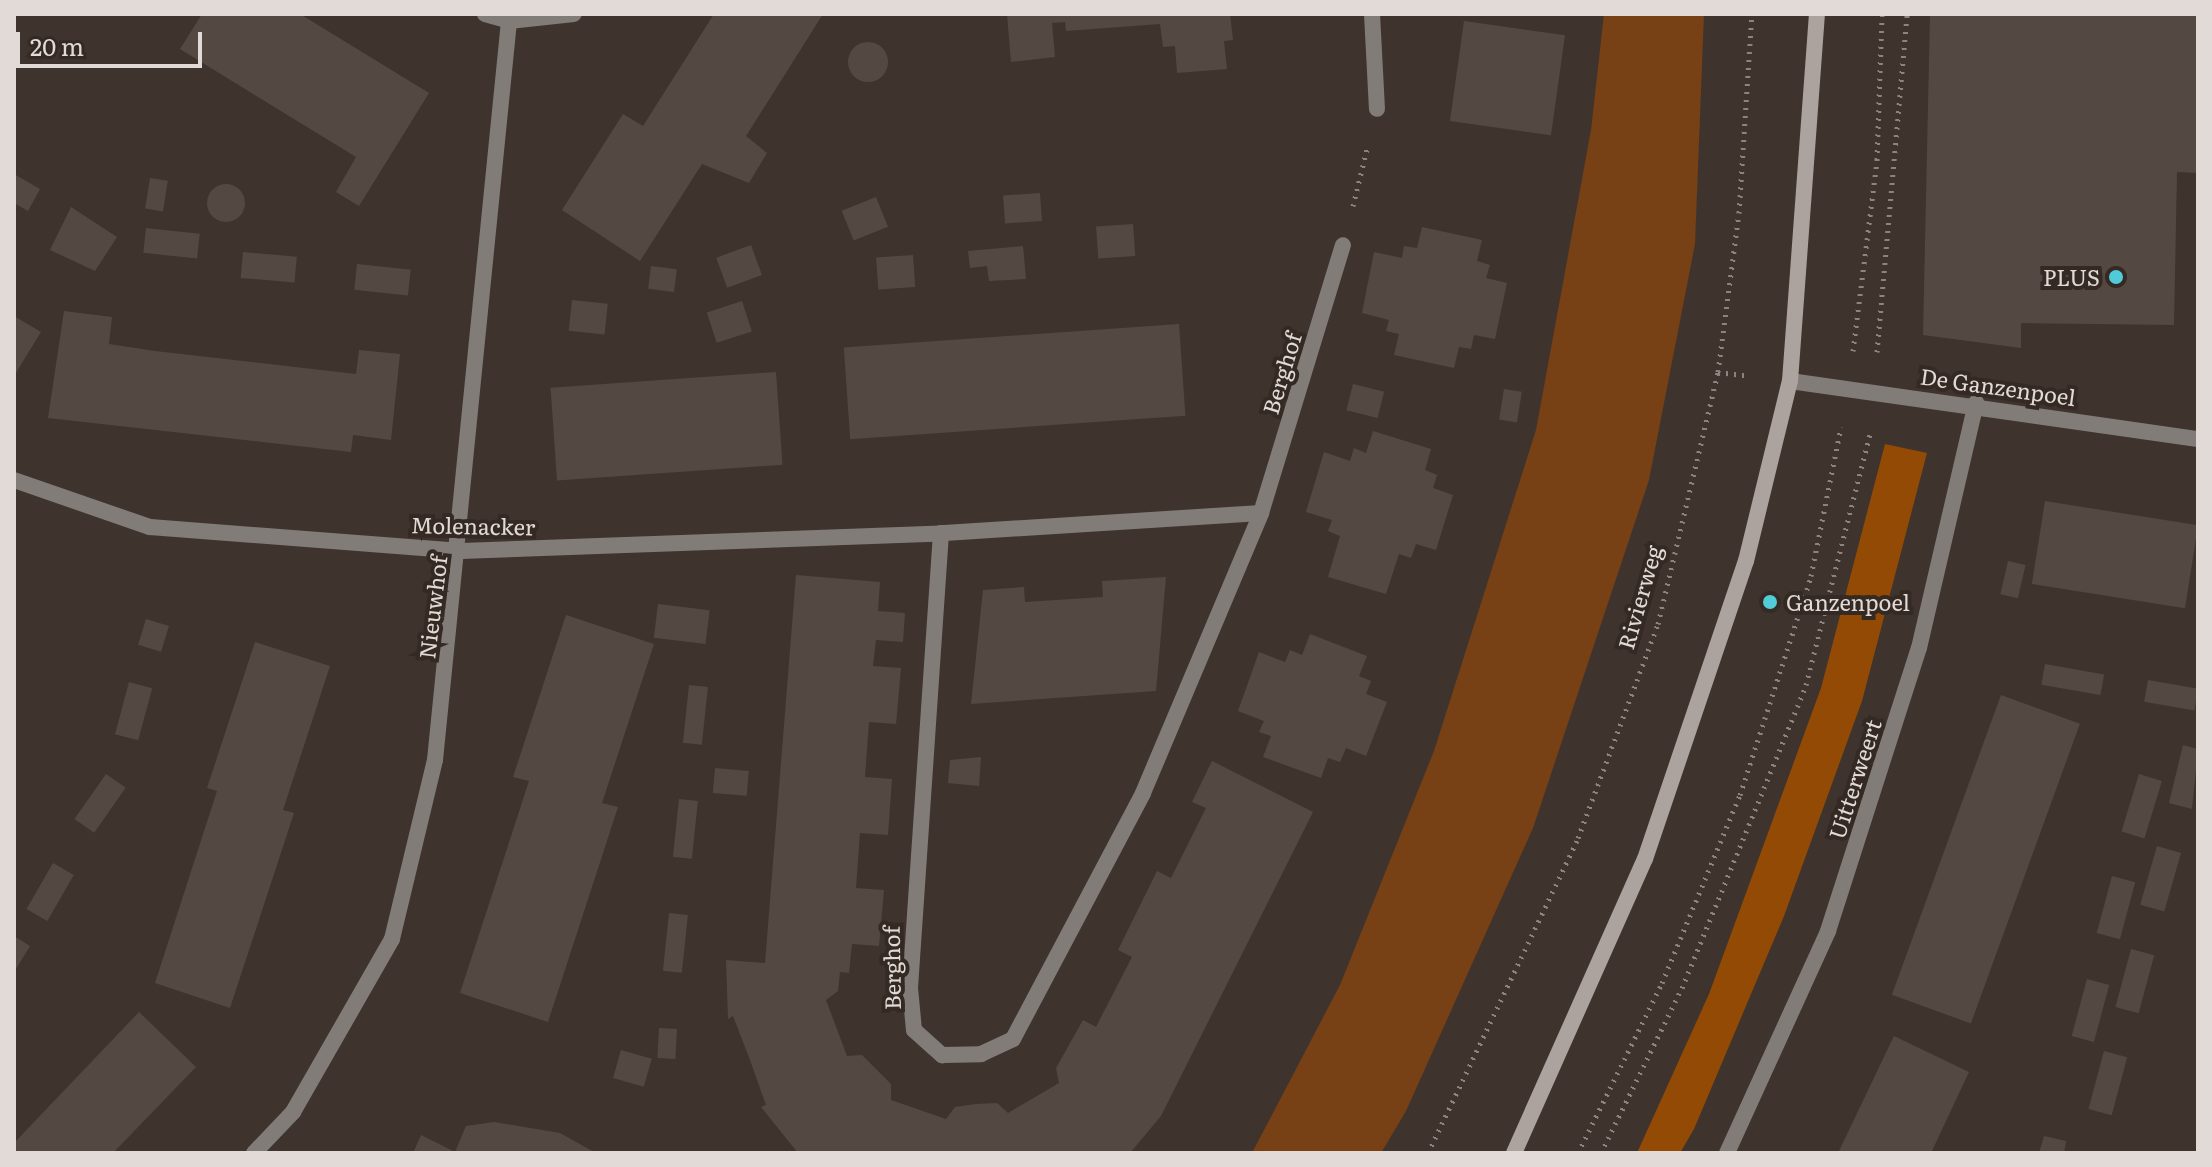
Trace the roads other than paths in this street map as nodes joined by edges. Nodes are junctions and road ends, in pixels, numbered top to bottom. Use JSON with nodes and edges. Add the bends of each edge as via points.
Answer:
{"nodes":[{"id":1,"x":485,"y":14,"type":"edge"},
{"id":2,"x":574,"y":14,"type":"edge"},
{"id":3,"x":1372,"y":14,"type":"edge"},
{"id":4,"x":1817,"y":14,"type":"edge"},
{"id":5,"x":509,"y":21,"type":"junction"},
{"id":6,"x":1377,"y":109,"type":"road end"},
{"id":7,"x":1343,"y":245,"type":"road end"},
{"id":8,"x":1790,"y":381,"type":"junction"},
{"id":9,"x":1976,"y":403,"type":"junction"},
{"id":10,"x":2198,"y":439,"type":"edge"},
{"id":11,"x":14,"y":480,"type":"edge"},
{"id":12,"x":1261,"y":513,"type":"junction"},
{"id":13,"x":941,"y":533,"type":"junction"},
{"id":14,"x":461,"y":551,"type":"junction"},
{"id":15,"x":254,"y":1153,"type":"edge"},
{"id":16,"x":1514,"y":1153,"type":"edge"},
{"id":17,"x":1727,"y":1153,"type":"edge"}],
"edges":[{"from":1,"to":5,"type":"street"},
{"from":2,"to":5,"type":"street"},
{"from":3,"to":6,"type":"street"},
{"from":4,"to":8,"type":"street"},
{"from":5,"to":14,"type":"street","name":"Nieuwhof"},
{"from":7,"to":12,"type":"street","name":"Berghof"},
{"from":8,"to":9,"type":"street","name":"De Ganzenpoel"},
{"from":8,"to":16,"type":"street","via":[[1746,561],[1645,859]]},
{"from":9,"to":10,"type":"street","name":"De Ganzenpoel"},
{"from":9,"to":17,"type":"street","name":"Uitterweert","via":[[1919,648],[1828,931]]},
{"from":11,"to":14,"type":"street","name":"Molenacker","via":[[150,527]]},
{"from":12,"to":13,"type":"street"},
{"from":12,"to":13,"type":"street","name":"Berghof","via":[[1143,793],[1052,971],[1013,1039],[981,1054],[942,1055],[914,1030],[910,988]]},
{"from":13,"to":14,"type":"street","name":"Molenacker"},
{"from":14,"to":15,"type":"street","name":"Nieuwhof","via":[[435,760],[392,939],[293,1112]]}]}
